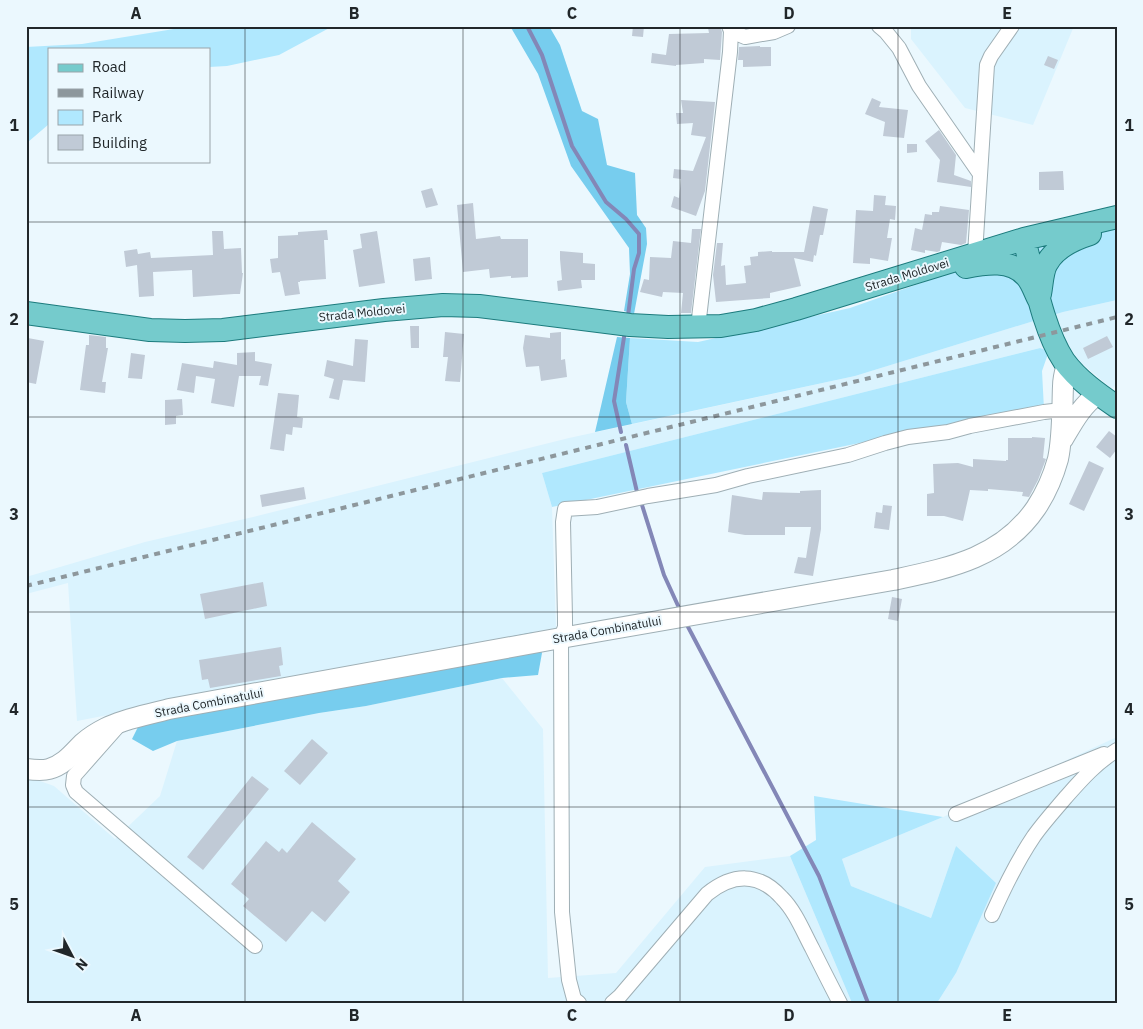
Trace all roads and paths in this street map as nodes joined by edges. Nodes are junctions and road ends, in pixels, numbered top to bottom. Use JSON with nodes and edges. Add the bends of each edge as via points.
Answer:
{"nodes":[{"id":1,"x":788,"y":26,"type":"edge"},
{"id":2,"x":879,"y":26,"type":"edge"},
{"id":3,"x":1012,"y":26,"type":"edge"},
{"id":4,"x":730,"y":29,"type":"edge"},
{"id":5,"x":980,"y":174,"type":"junction"},
{"id":6,"x":1117,"y":217,"type":"edge"},
{"id":7,"x":1117,"y":226,"type":"edge"},
{"id":8,"x":1024,"y":239,"type":"junction"},
{"id":9,"x":975,"y":254,"type":"junction"},
{"id":10,"x":860,"y":289,"type":"junction"},
{"id":11,"x":1039,"y":300,"type":"junction"},
{"id":12,"x":26,"y":313,"type":"edge"},
{"id":13,"x":698,"y":327,"type":"junction"},
{"id":14,"x":1067,"y":364,"type":"junction"},
{"id":15,"x":1098,"y":394,"type":"junction"},
{"id":16,"x":1117,"y":407,"type":"edge"},
{"id":17,"x":1063,"y":412,"type":"junction"},
{"id":18,"x":1060,"y":444,"type":"junction"},
{"id":19,"x":561,"y":638,"type":"junction"},
{"id":20,"x":123,"y":721,"type":"junction"},
{"id":21,"x":1117,"y":749,"type":"edge"},
{"id":22,"x":26,"y":769,"type":"edge"},
{"id":23,"x":956,"y":814,"type":"dead end"},
{"id":24,"x":992,"y":915,"type":"dead end"},
{"id":25,"x":255,"y":946,"type":"dead end"},
{"id":26,"x":579,"y":1003,"type":"edge"},
{"id":27,"x":612,"y":1003,"type":"edge"},
{"id":28,"x":840,"y":1003,"type":"edge"}],
"edges":[{"from":1,"to":4,"type":"street","via":[[745,37]]},
{"from":2,"to":5,"type":"street","via":[[899,48],[919,86]]},
{"from":3,"to":5,"type":"street","via":[[987,65]]},
{"from":4,"to":13,"type":"street"},
{"from":5,"to":9,"type":"street"},
{"from":6,"to":8,"type":"main road","name":"Strada Moldovei"},
{"from":7,"to":11,"type":"main road","via":[[1077,238],[1060,248],[1047,263]]},
{"from":8,"to":9,"type":"main road","name":"Strada Moldovei"},
{"from":8,"to":11,"type":"main road"},
{"from":9,"to":10,"type":"main road","name":"Strada Moldovei"},
{"from":10,"to":11,"type":"main road","via":[[989,263],[1009,265],[1018,270],[1026,276]]},
{"from":10,"to":13,"type":"main road","name":"Strada Moldovei","via":[[756,320]]},
{"from":11,"to":14,"type":"main road","via":[[1052,337]]},
{"from":12,"to":13,"type":"main road","name":"Strada Moldovei","via":[[150,330],[185,331],[223,330],[443,305],[479,306],[630,325]]},
{"from":14,"to":15,"type":"main road"},
{"from":14,"to":17,"type":"street","name":"Strada Combinatului"},
{"from":15,"to":16,"type":"main road"},
{"from":15,"to":18,"type":"street","via":[[1080,411]]},
{"from":17,"to":18,"type":"street","name":"Strada Combinatului"},
{"from":17,"to":19,"type":"street","via":[[1044,412],[908,437],[848,455],[716,485],[565,510],[565,627]]},
{"from":18,"to":19,"type":"street","name":"Strada Combinatului","via":[[1052,477],[1030,516],[1010,537],[980,556],[893,580]]},
{"from":19,"to":20,"type":"street","name":"Strada Combinatului","via":[[169,709]]},
{"from":19,"to":26,"type":"street","via":[[562,912],[569,980],[574,999]]},
{"from":20,"to":22,"type":"street","name":"Strada Combinatului","via":[[84,742],[56,767],[39,771]]},
{"from":20,"to":25,"type":"street","via":[[74,776],[76,792]]},
{"from":21,"to":23,"type":"street"},
{"from":21,"to":24,"type":"street","via":[[1089,771],[1044,823],[1022,854]]},
{"from":27,"to":28,"type":"street","via":[[708,894],[723,883],[747,878],[761,881],[783,898]]}]}
